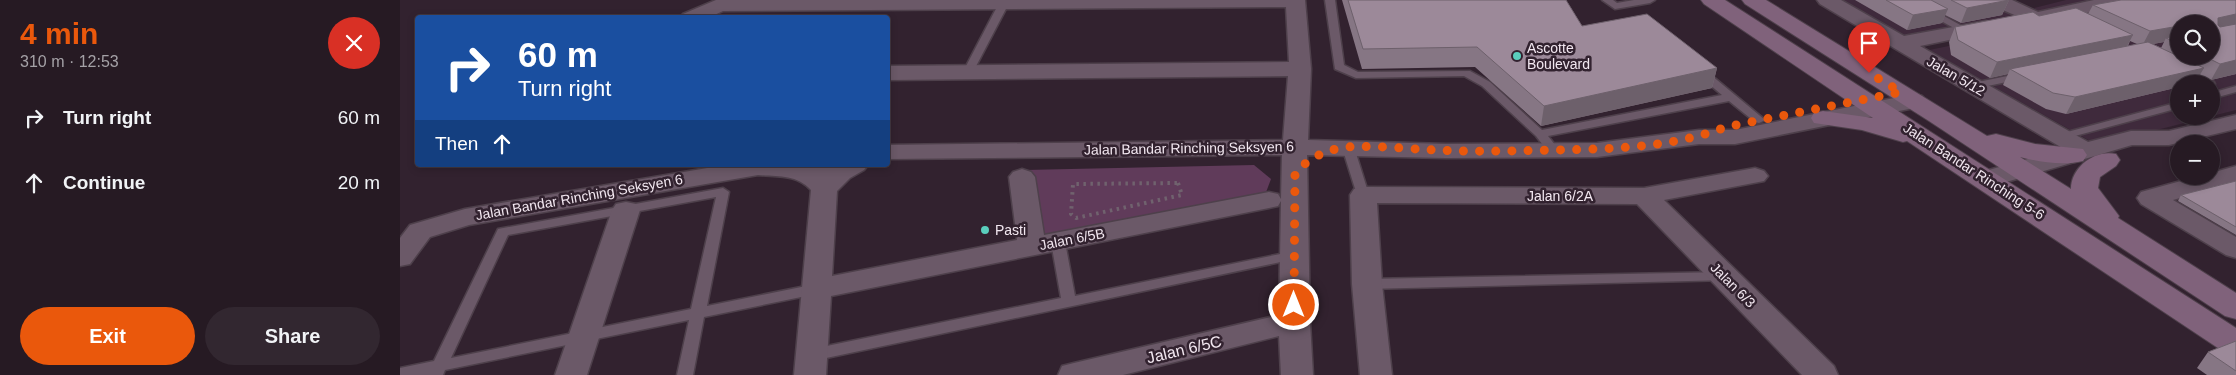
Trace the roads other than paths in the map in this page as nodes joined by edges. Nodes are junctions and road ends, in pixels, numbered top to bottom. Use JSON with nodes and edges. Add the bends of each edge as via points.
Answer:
{"nodes":[{"id":1,"x":1330,"y":0,"type":"edge"},
{"id":2,"x":1607,"y":0,"type":"edge"},
{"id":3,"x":1650,"y":0,"type":"edge"},
{"id":4,"x":1711,"y":0,"type":"edge"},
{"id":5,"x":1752,"y":0,"type":"edge"},
{"id":6,"x":1827,"y":0,"type":"edge"},
{"id":7,"x":1908,"y":0,"type":"edge"},
{"id":8,"x":1996,"y":0,"type":"edge"},
{"id":9,"x":2124,"y":0,"type":"edge"},
{"id":10,"x":1295,"y":1,"type":"edge"},
{"id":11,"x":1004,"y":3,"type":"junction"},
{"id":12,"x":698,"y":15,"type":"edge"},
{"id":13,"x":2033,"y":17,"type":"junction"},
{"id":14,"x":1966,"y":31,"type":"junction"},
{"id":15,"x":1901,"y":44,"type":"junction"},
{"id":16,"x":1811,"y":63,"type":"junction"},
{"id":17,"x":1695,"y":67,"type":"edge"},
{"id":18,"x":2176,"y":68,"type":"edge"},
{"id":19,"x":1300,"y":69,"type":"junction"},
{"id":20,"x":968,"y":72,"type":"junction"},
{"id":21,"x":890,"y":73,"type":"edge"},
{"id":22,"x":2030,"y":74,"type":"edge"},
{"id":23,"x":2191,"y":75,"type":"edge"},
{"id":24,"x":1973,"y":86,"type":"junction"},
{"id":25,"x":1730,"y":96,"type":"junction"},
{"id":26,"x":1907,"y":97,"type":"junction"},
{"id":27,"x":1872,"y":104,"type":"junction"},
{"id":28,"x":2170,"y":109,"type":"edge"},
{"id":29,"x":1818,"y":114,"type":"junction"},
{"id":30,"x":1759,"y":120,"type":"junction"},
{"id":31,"x":2236,"y":122,"type":"edge"},
{"id":32,"x":1955,"y":127,"type":"junction"},
{"id":33,"x":1699,"y":137,"type":"junction"},
{"id":34,"x":2169,"y":138,"type":"joint"},
{"id":35,"x":1547,"y":142,"type":"junction"},
{"id":36,"x":1348,"y":147,"type":"junction"},
{"id":37,"x":1942,"y":150,"type":"junction"},
{"id":38,"x":2082,"y":151,"type":"junction"},
{"id":39,"x":891,"y":153,"type":"edge"},
{"id":40,"x":1295,"y":160,"type":"junction"},
{"id":41,"x":757,"y":167,"type":"edge"},
{"id":42,"x":770,"y":167,"type":"edge"},
{"id":43,"x":852,"y":167,"type":"edge"},
{"id":44,"x":2236,"y":174,"type":"edge"},
{"id":45,"x":1755,"y":176,"type":"dead end"},
{"id":46,"x":825,"y":177,"type":"edge"},
{"id":47,"x":1022,"y":177,"type":"dead end"},
{"id":48,"x":2011,"y":179,"type":"junction"},
{"id":49,"x":1363,"y":195,"type":"junction"},
{"id":50,"x":1644,"y":196,"type":"junction"},
{"id":51,"x":1269,"y":200,"type":"dead end"},
{"id":52,"x":626,"y":210,"type":"junction"},
{"id":53,"x":2128,"y":239,"type":"junction"},
{"id":54,"x":1045,"y":244,"type":"junction"},
{"id":55,"x":406,"y":248,"type":"edge"},
{"id":56,"x":2236,"y":249,"type":"edge"},
{"id":57,"x":1295,"y":255,"type":"junction"},
{"id":58,"x":1725,"y":277,"type":"junction"},
{"id":59,"x":1367,"y":284,"type":"junction"},
{"id":60,"x":816,"y":289,"type":"junction"},
{"id":61,"x":1069,"y":302,"type":"junction"},
{"id":62,"x":2236,"y":308,"type":"edge"},
{"id":63,"x":698,"y":313,"type":"junction"},
{"id":64,"x":1294,"y":322,"type":"junction"},
{"id":65,"x":583,"y":337,"type":"junction"},
{"id":66,"x":2236,"y":344,"type":"edge"},
{"id":67,"x":810,"y":365,"type":"edge"},
{"id":68,"x":437,"y":371,"type":"edge"},
{"id":69,"x":400,"y":374,"type":"edge"},
{"id":70,"x":570,"y":375,"type":"edge"},
{"id":71,"x":685,"y":375,"type":"edge"},
{"id":72,"x":1074,"y":375,"type":"edge"},
{"id":73,"x":1297,"y":375,"type":"edge"},
{"id":74,"x":1376,"y":375,"type":"edge"},
{"id":75,"x":1822,"y":375,"type":"edge"}],
"edges":[{"from":1,"to":35,"type":"lane","via":[[1339,67],[1356,75],[1466,73],[1486,84]]},
{"from":2,"to":3,"type":"lane","via":[[1615,6]]},
{"from":4,"to":16,"type":"street","name":"Jalan Bandar Rinching 5-6"},
{"from":5,"to":26,"type":"street","name":"Jalan Bandar Rinching 5-6"},
{"from":6,"to":15,"type":"street","name":"Jalan 5/12"},
{"from":7,"to":14,"type":"lane"},
{"from":8,"to":13,"type":"street"},
{"from":9,"to":13,"type":"street","via":[[2068,17]]},
{"from":10,"to":11,"type":"street"},
{"from":10,"to":19,"type":"street"},
{"from":11,"to":12,"type":"street","via":[[720,6]]},
{"from":11,"to":20,"type":"lane"},
{"from":13,"to":14,"type":"street"},
{"from":14,"to":15,"type":"street"},
{"from":15,"to":24,"type":"street","name":"Jalan 5/12"},
{"from":16,"to":27,"type":"street","name":"Jalan Bandar Rinching 5-6"},
{"from":16,"to":29,"type":"street","via":[[1832,92]]},
{"from":17,"to":25,"type":"lane"},
{"from":18,"to":23,"type":"lane"},
{"from":19,"to":20,"type":"street"},
{"from":19,"to":40,"type":"street"},
{"from":20,"to":21,"type":"street"},
{"from":22,"to":24,"type":"lane"},
{"from":24,"to":38,"type":"street","name":"Jalan 5/12"},
{"from":25,"to":30,"type":"lane"},
{"from":25,"to":35,"type":"lane"},
{"from":26,"to":27,"type":"street"},
{"from":26,"to":32,"type":"street","name":"Jalan Bandar Rinching 5-6"},
{"from":27,"to":29,"type":"street"},
{"from":27,"to":37,"type":"street","name":"Jalan Bandar Rinching 5-6"},
{"from":28,"to":38,"type":"lane"},
{"from":29,"to":30,"type":"street"},
{"from":29,"to":33,"type":"street","via":[[1735,137]]},
{"from":29,"to":37,"type":"street","via":[[1891,129]]},
{"from":30,"to":33,"type":"street"},
{"from":31,"to":34,"type":"street"},
{"from":32,"to":38,"type":"street","via":[[2030,152],[2053,156]]},
{"from":32,"to":48,"type":"street","name":"Jalan Bandar Rinching 5-6"},
{"from":33,"to":35,"type":"street","via":[[1597,150]]},
{"from":34,"to":38,"type":"street","via":[[2149,150]]},
{"from":35,"to":36,"type":"street","via":[[1446,151]]},
{"from":36,"to":40,"type":"street","via":[[1322,152],[1306,161]]},
{"from":36,"to":49,"type":"lane"},
{"from":37,"to":48,"type":"street","name":"Jalan Bandar Rinching 5-6"},
{"from":38,"to":48,"type":"street"},
{"from":38,"to":53,"type":"street","via":[[2087,174],[2084,188]]},
{"from":39,"to":40,"type":"street","name":"Jalan Bandar Rinching Seksyen 6","via":[[1223,148]]},
{"from":40,"to":57,"type":"street"},
{"from":41,"to":55,"type":"street","name":"Jalan Bandar Rinching Seksyen 6","via":[[465,216]]},
{"from":42,"to":46,"type":"street","name":"Jalan Bandar Rinching Seksyen 6"},
{"from":43,"to":46,"type":"street"},
{"from":44,"to":56,"type":"street","via":[[2150,198]]},
{"from":45,"to":50,"type":"street","name":"Jalan 6/2A"},
{"from":46,"to":60,"type":"street"},
{"from":47,"to":54,"type":"street"},
{"from":48,"to":53,"type":"street","name":"Jalan Bandar Rinching 5-6"},
{"from":48,"to":66,"type":"street","name":"Jalan Bandar Rinching 5-6"},
{"from":49,"to":50,"type":"street","name":"Jalan 6/2A"},
{"from":49,"to":59,"type":"street"},
{"from":50,"to":58,"type":"street","name":"Jalan 6/3"},
{"from":51,"to":54,"type":"street","name":"Jalan 6/5B"},
{"from":52,"to":63,"type":"lane","via":[[723,192]]},
{"from":52,"to":65,"type":"street"},
{"from":52,"to":68,"type":"lane","via":[[504,232]]},
{"from":53,"to":62,"type":"street","name":"Jalan Bandar Rinching 5-6"},
{"from":54,"to":60,"type":"street","name":"Jalan 6/5B"},
{"from":54,"to":61,"type":"lane"},
{"from":57,"to":61,"type":"lane"},
{"from":57,"to":64,"type":"street"},
{"from":58,"to":59,"type":"lane"},
{"from":58,"to":75,"type":"street","name":"Jalan 6/3"},
{"from":59,"to":74,"type":"street"},
{"from":60,"to":63,"type":"lane"},
{"from":60,"to":67,"type":"street"},
{"from":61,"to":67,"type":"lane"},
{"from":63,"to":65,"type":"lane"},
{"from":63,"to":71,"type":"lane"},
{"from":64,"to":72,"type":"street","name":"Jalan 6/5C"},
{"from":64,"to":73,"type":"street"},
{"from":65,"to":68,"type":"lane"},
{"from":65,"to":70,"type":"street"},
{"from":68,"to":69,"type":"lane"}]}
